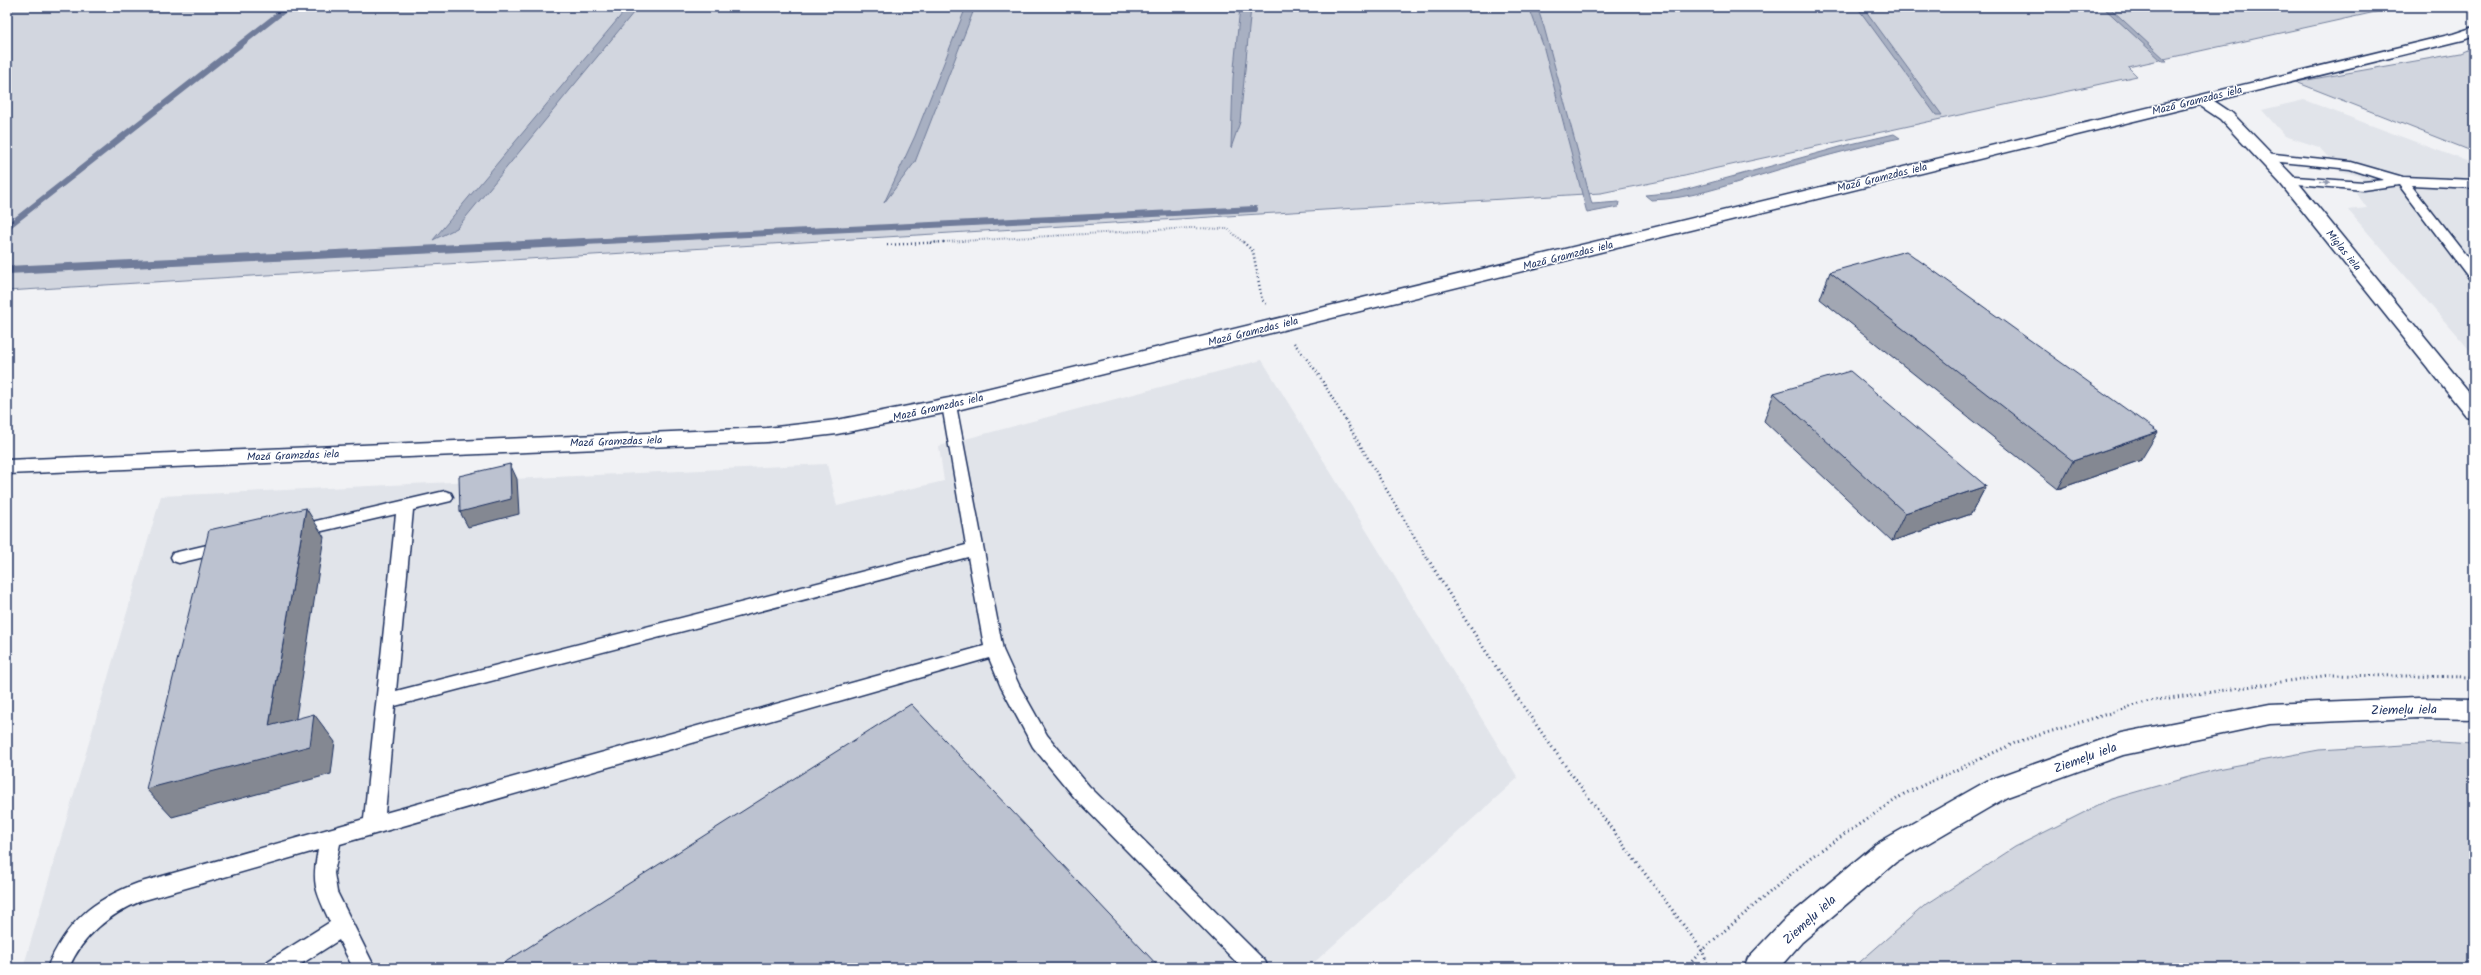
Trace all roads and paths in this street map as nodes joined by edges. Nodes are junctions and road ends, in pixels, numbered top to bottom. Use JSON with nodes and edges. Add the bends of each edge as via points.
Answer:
{"nodes":[{"id":1,"x":2474,"y":31,"type":"edge"},
{"id":2,"x":2201,"y":99,"type":"junction"},
{"id":3,"x":2265,"y":157,"type":"junction"},
{"id":4,"x":2286,"y":179,"type":"junction"},
{"id":5,"x":2402,"y":181,"type":"junction"},
{"id":6,"x":2474,"y":184,"type":"edge"},
{"id":7,"x":887,"y":245,"type":"dead end"},
{"id":8,"x":2474,"y":276,"type":"edge"},
{"id":9,"x":1287,"y":323,"type":"junction"},
{"id":10,"x":949,"y":405,"type":"junction"},
{"id":11,"x":2474,"y":412,"type":"edge"},
{"id":12,"x":7,"y":467,"type":"edge"},
{"id":13,"x":445,"y":497,"type":"dead end"},
{"id":14,"x":405,"y":506,"type":"junction"},
{"id":15,"x":280,"y":534,"type":"edge"},
{"id":16,"x":241,"y":543,"type":"edge"},
{"id":17,"x":976,"y":549,"type":"junction"},
{"id":18,"x":179,"y":557,"type":"dead end"},
{"id":19,"x":994,"y":650,"type":"junction"},
{"id":20,"x":386,"y":701,"type":"junction"},
{"id":21,"x":2474,"y":709,"type":"edge"},
{"id":22,"x":374,"y":825,"type":"junction"},
{"id":23,"x":332,"y":837,"type":"junction"},
{"id":24,"x":343,"y":926,"type":"junction"},
{"id":25,"x":58,"y":968,"type":"edge"},
{"id":26,"x":276,"y":968,"type":"edge"},
{"id":27,"x":364,"y":968,"type":"edge"},
{"id":28,"x":1258,"y":968,"type":"edge"},
{"id":29,"x":1709,"y":968,"type":"edge"},
{"id":30,"x":1759,"y":968,"type":"edge"}],
"edges":[{"from":1,"to":2,"type":"street","name":"Mazā Gramzdas iela"},
{"from":2,"to":3,"type":"street","name":"Miglas iela","via":[[2226,116]]},
{"from":2,"to":9,"type":"street","name":"Mazā Gramzdas iela"},
{"from":3,"to":4,"type":"street","name":"Miglas iela"},
{"from":3,"to":5,"type":"lane","via":[[2351,166]]},
{"from":4,"to":5,"type":"lane","one_way":true,"via":[[2363,186]]},
{"from":4,"to":11,"type":"street","name":"Miglas iela"},
{"from":5,"to":6,"type":"lane"},
{"from":5,"to":8,"type":"lane"},
{"from":7,"to":9,"type":"path","via":[[1191,228],[1228,229],[1253,251],[1262,300]]},
{"from":9,"to":10,"type":"street","name":"Mazā Gramzdas iela"},
{"from":9,"to":29,"type":"path","via":[[1295,344],[1317,372],[1349,423],[1461,615],[1520,704],[1702,950]]},
{"from":10,"to":12,"type":"street","name":"Mazā Gramzdas iela","via":[[837,427],[768,435]]},
{"from":10,"to":17,"type":"lane"},
{"from":13,"to":14,"type":"lane"},
{"from":14,"to":15,"type":"lane"},
{"from":14,"to":20,"type":"lane"},
{"from":16,"to":18,"type":"lane"},
{"from":17,"to":19,"type":"lane"},
{"from":17,"to":20,"type":"lane"},
{"from":19,"to":22,"type":"lane"},
{"from":19,"to":28,"type":"lane","via":[[1025,716],[1057,764]]},
{"from":20,"to":22,"type":"lane"},
{"from":21,"to":30,"type":"street","name":"Ziemeļu iela","via":[[2418,708],[2270,714],[2113,746],[1997,789],[1886,853],[1792,932]]},
{"from":22,"to":23,"type":"lane"},
{"from":23,"to":24,"type":"lane","via":[[324,873],[325,884]]},
{"from":23,"to":25,"type":"lane","via":[[125,897],[103,909],[84,925],[69,944]]},
{"from":24,"to":26,"type":"lane"},
{"from":24,"to":27,"type":"lane"}]}
